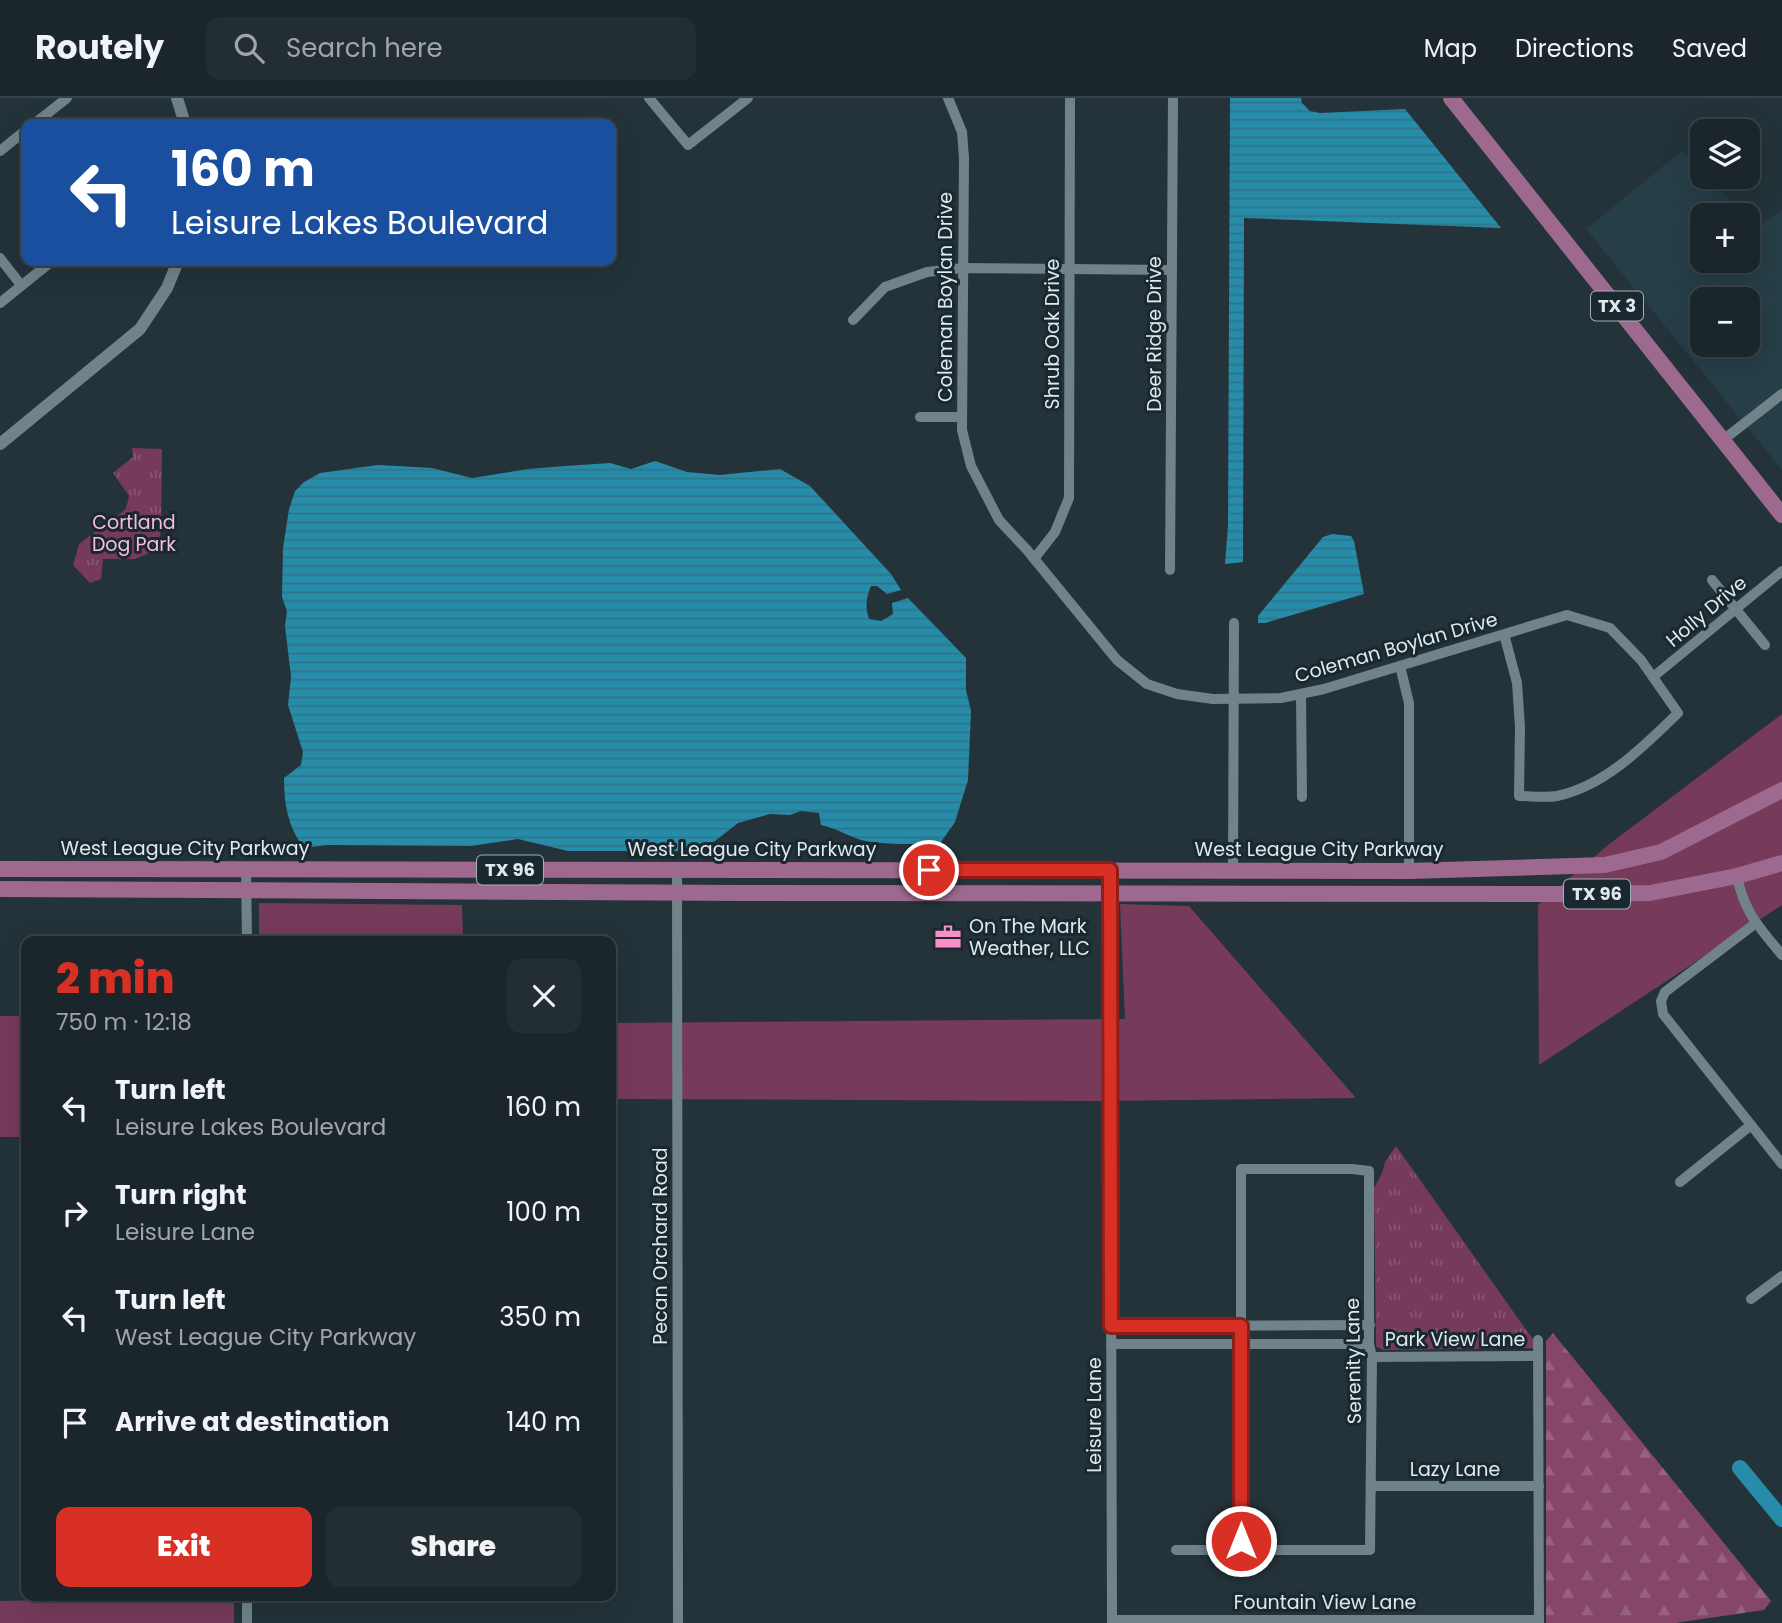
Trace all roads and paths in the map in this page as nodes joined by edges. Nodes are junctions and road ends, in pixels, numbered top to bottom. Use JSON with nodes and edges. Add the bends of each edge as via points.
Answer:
{"nodes":[{"id":1,"x":66,"y":98,"type":"edge"},
{"id":2,"x":177,"y":98,"type":"edge"},
{"id":3,"x":649,"y":98,"type":"edge"},
{"id":4,"x":748,"y":98,"type":"edge"},
{"id":5,"x":1069,"y":98,"type":"edge"},
{"id":6,"x":1173,"y":98,"type":"edge"},
{"id":7,"x":1451,"y":98,"type":"edge"},
{"id":8,"x":953,"y":99,"type":"edge"},
{"id":9,"x":40,"y":119,"type":"edge"},
{"id":10,"x":183,"y":119,"type":"edge"},
{"id":11,"x":21,"y":134,"type":"edge"},
{"id":12,"x":0,"y":151,"type":"edge"},
{"id":13,"x":0,"y":258,"type":"edge"},
{"id":14,"x":46,"y":266,"type":"edge"},
{"id":15,"x":176,"y":266,"type":"edge"},
{"id":16,"x":963,"y":268,"type":"junction"},
{"id":17,"x":1069,"y":270,"type":"junction"},
{"id":18,"x":1172,"y":270,"type":"junction"},
{"id":19,"x":21,"y":285,"type":"junction"},
{"id":20,"x":0,"y":303,"type":"edge"},
{"id":21,"x":853,"y":320,"type":"dead end"},
{"id":22,"x":1782,"y":394,"type":"edge"},
{"id":23,"x":920,"y":416,"type":"dead end"},
{"id":24,"x":962,"y":417,"type":"junction"},
{"id":25,"x":1723,"y":440,"type":"junction"},
{"id":26,"x":0,"y":444,"type":"edge"},
{"id":27,"x":1782,"y":514,"type":"edge"},
{"id":28,"x":1034,"y":559,"type":"junction"},
{"id":29,"x":1170,"y":570,"type":"dead end"},
{"id":30,"x":1782,"y":571,"type":"edge"},
{"id":31,"x":1712,"y":580,"type":"dead end"},
{"id":32,"x":1736,"y":608,"type":"junction"},
{"id":33,"x":1234,"y":623,"type":"dead end"},
{"id":34,"x":1504,"y":634,"type":"junction"},
{"id":35,"x":1765,"y":645,"type":"dead end"},
{"id":36,"x":1400,"y":666,"type":"junction"},
{"id":37,"x":1653,"y":677,"type":"junction"},
{"id":38,"x":1301,"y":694,"type":"junction"},
{"id":39,"x":1234,"y":699,"type":"junction"},
{"id":40,"x":1782,"y":790,"type":"edge"},
{"id":41,"x":1302,"y":797,"type":"dead end"},
{"id":42,"x":1782,"y":863,"type":"edge"},
{"id":43,"x":0,"y":869,"type":"edge"},
{"id":44,"x":246,"y":869,"type":"junction"},
{"id":45,"x":677,"y":870,"type":"junction"},
{"id":46,"x":1110,"y":870,"type":"junction"},
{"id":47,"x":1233,"y":870,"type":"junction"},
{"id":48,"x":1409,"y":871,"type":"junction"},
{"id":49,"x":1737,"y":876,"type":"junction"},
{"id":50,"x":0,"y":889,"type":"edge"},
{"id":51,"x":247,"y":891,"type":"junction"},
{"id":52,"x":1110,"y":892,"type":"junction"},
{"id":53,"x":677,"y":893,"type":"junction"},
{"id":54,"x":1409,"y":894,"type":"junction"},
{"id":55,"x":1756,"y":923,"type":"junction"},
{"id":56,"x":247,"y":936,"type":"edge"},
{"id":57,"x":1782,"y":954,"type":"edge"},
{"id":58,"x":1751,"y":1125,"type":"junction"},
{"id":59,"x":1782,"y":1164,"type":"edge"},
{"id":60,"x":1680,"y":1182,"type":"dead end"},
{"id":61,"x":1782,"y":1276,"type":"edge"},
{"id":62,"x":1751,"y":1299,"type":"dead end"},
{"id":63,"x":1370,"y":1325,"type":"junction"},
{"id":64,"x":1111,"y":1326,"type":"junction"},
{"id":65,"x":1241,"y":1326,"type":"junction"},
{"id":66,"x":1538,"y":1340,"type":"dead end"},
{"id":67,"x":1241,"y":1343,"type":"junction"},
{"id":68,"x":1111,"y":1344,"type":"junction"},
{"id":69,"x":1369,"y":1344,"type":"junction"},
{"id":70,"x":1538,"y":1356,"type":"junction"},
{"id":71,"x":1372,"y":1357,"type":"junction"},
{"id":72,"x":1371,"y":1486,"type":"junction"},
{"id":73,"x":1539,"y":1486,"type":"junction"},
{"id":74,"x":1176,"y":1550,"type":"dead end"},
{"id":75,"x":1241,"y":1550,"type":"junction"},
{"id":76,"x":247,"y":1601,"type":"edge"},
{"id":77,"x":1112,"y":1621,"type":"edge"},
{"id":78,"x":1539,"y":1621,"type":"edge"},
{"id":79,"x":247,"y":1623,"type":"edge"},
{"id":80,"x":678,"y":1623,"type":"edge"}],
"edges":[{"from":1,"to":9,"type":"street"},
{"from":2,"to":10,"type":"street"},
{"from":3,"to":4,"type":"street","via":[[688,145]]},
{"from":5,"to":17,"type":"street","name":"Shrub Oak Drive"},
{"from":6,"to":18,"type":"street","name":"Deer Ridge Drive"},
{"from":7,"to":25,"type":"main road","number":"TX 3"},
{"from":8,"to":16,"type":"street","name":"Coleman Boylan Drive","via":[[964,158]]},
{"from":11,"to":12,"type":"street"},
{"from":13,"to":19,"type":"street"},
{"from":14,"to":19,"type":"street"},
{"from":15,"to":26,"type":"street","via":[[140,329]]},
{"from":16,"to":17,"type":"street"},
{"from":16,"to":21,"type":"street","via":[[927,272],[885,287]]},
{"from":16,"to":24,"type":"street","name":"Coleman Boylan Drive"},
{"from":17,"to":18,"type":"street"},
{"from":17,"to":28,"type":"street","name":"Shrub Oak Drive","via":[[1069,498],[1055,532]]},
{"from":18,"to":29,"type":"street","name":"Deer Ridge Drive"},
{"from":19,"to":20,"type":"street"},
{"from":22,"to":25,"type":"street"},
{"from":23,"to":24,"type":"street"},
{"from":24,"to":28,"type":"street","name":"Coleman Boylan Drive","via":[[971,466],[999,520]]},
{"from":25,"to":27,"type":"main road","number":"TX 3"},
{"from":28,"to":39,"type":"street","name":"Coleman Boylan Drive","via":[[1117,660],[1147,684],[1177,694]]},
{"from":30,"to":32,"type":"street","name":"Holly Drive"},
{"from":31,"to":32,"type":"street"},
{"from":32,"to":35,"type":"street"},
{"from":32,"to":37,"type":"street","name":"Holly Drive"},
{"from":33,"to":39,"type":"street"},
{"from":34,"to":36,"type":"street","name":"Coleman Boylan Drive"},
{"from":34,"to":37,"type":"street","name":"Coleman Boylan Drive","via":[[1567,615],[1586,620],[1610,628]]},
{"from":34,"to":37,"type":"street","name":"Coleman Boylan Drive","via":[[1517,683],[1519,796],[1556,796],[1592,785],[1648,741],[1678,713]]},
{"from":36,"to":38,"type":"street","name":"Coleman Boylan Drive"},
{"from":36,"to":48,"type":"street","via":[[1409,703]]},
{"from":38,"to":39,"type":"street","name":"Coleman Boylan Drive"},
{"from":38,"to":41,"type":"street"},
{"from":39,"to":47,"type":"street"},
{"from":40,"to":48,"type":"main road","name":"West League City Parkway","number":"TX 96","via":[[1661,852],[1605,865]]},
{"from":42,"to":49,"type":"main road","number":"TX 96"},
{"from":43,"to":44,"type":"main road","name":"West League City Parkway","number":"TX 96"},
{"from":44,"to":45,"type":"main road","name":"West League City Parkway","number":"TX 96"},
{"from":44,"to":51,"type":"street"},
{"from":45,"to":46,"type":"main road","name":"West League City Parkway","number":"TX 96"},
{"from":45,"to":53,"type":"street","name":"Pecan Orchard Road"},
{"from":46,"to":47,"type":"main road","name":"West League City Parkway","number":"TX 96"},
{"from":46,"to":52,"type":"street","name":"Leisure Lane"},
{"from":47,"to":48,"type":"main road","name":"West League City Parkway","number":"TX 96"},
{"from":48,"to":54,"type":"main road"},
{"from":49,"to":54,"type":"main road","number":"TX 96","via":[[1650,893]]},
{"from":49,"to":55,"type":"street","via":[[1741,898]]},
{"from":50,"to":51,"type":"main road","number":"TX 96"},
{"from":51,"to":53,"type":"main road","number":"TX 96"},
{"from":51,"to":56,"type":"street"},
{"from":52,"to":53,"type":"main road","number":"TX 96"},
{"from":52,"to":54,"type":"main road","number":"TX 96"},
{"from":52,"to":64,"type":"street","name":"Leisure Lane"},
{"from":53,"to":80,"type":"street","name":"Pecan Orchard Road"},
{"from":55,"to":57,"type":"street"},
{"from":55,"to":58,"type":"street","via":[[1665,992],[1661,1001],[1663,1014]]},
{"from":58,"to":59,"type":"street"},
{"from":58,"to":60,"type":"street"},
{"from":61,"to":62,"type":"street"},
{"from":63,"to":65,"type":"street"},
{"from":63,"to":65,"type":"street","name":"Serenity Lane","via":[[1369,1171],[1241,1169]]},
{"from":63,"to":69,"type":"street","name":"Serenity Lane"},
{"from":64,"to":65,"type":"street"},
{"from":64,"to":68,"type":"street","name":"Leisure Lane"},
{"from":65,"to":67,"type":"street"},
{"from":66,"to":70,"type":"street"},
{"from":67,"to":68,"type":"street"},
{"from":67,"to":69,"type":"street"},
{"from":67,"to":75,"type":"street"},
{"from":68,"to":77,"type":"street","name":"Leisure Lane"},
{"from":69,"to":71,"type":"street","name":"Serenity Lane"},
{"from":70,"to":71,"type":"street","name":"Park View Lane"},
{"from":70,"to":73,"type":"street"},
{"from":71,"to":72,"type":"street","name":"Serenity Lane"},
{"from":72,"to":73,"type":"street","name":"Lazy Lane"},
{"from":72,"to":75,"type":"street","name":"Serenity Lane","via":[[1370,1550]]},
{"from":73,"to":78,"type":"street"},
{"from":74,"to":75,"type":"street"},
{"from":76,"to":79,"type":"street"},
{"from":77,"to":78,"type":"street","name":"Fountain View Lane"}]}
